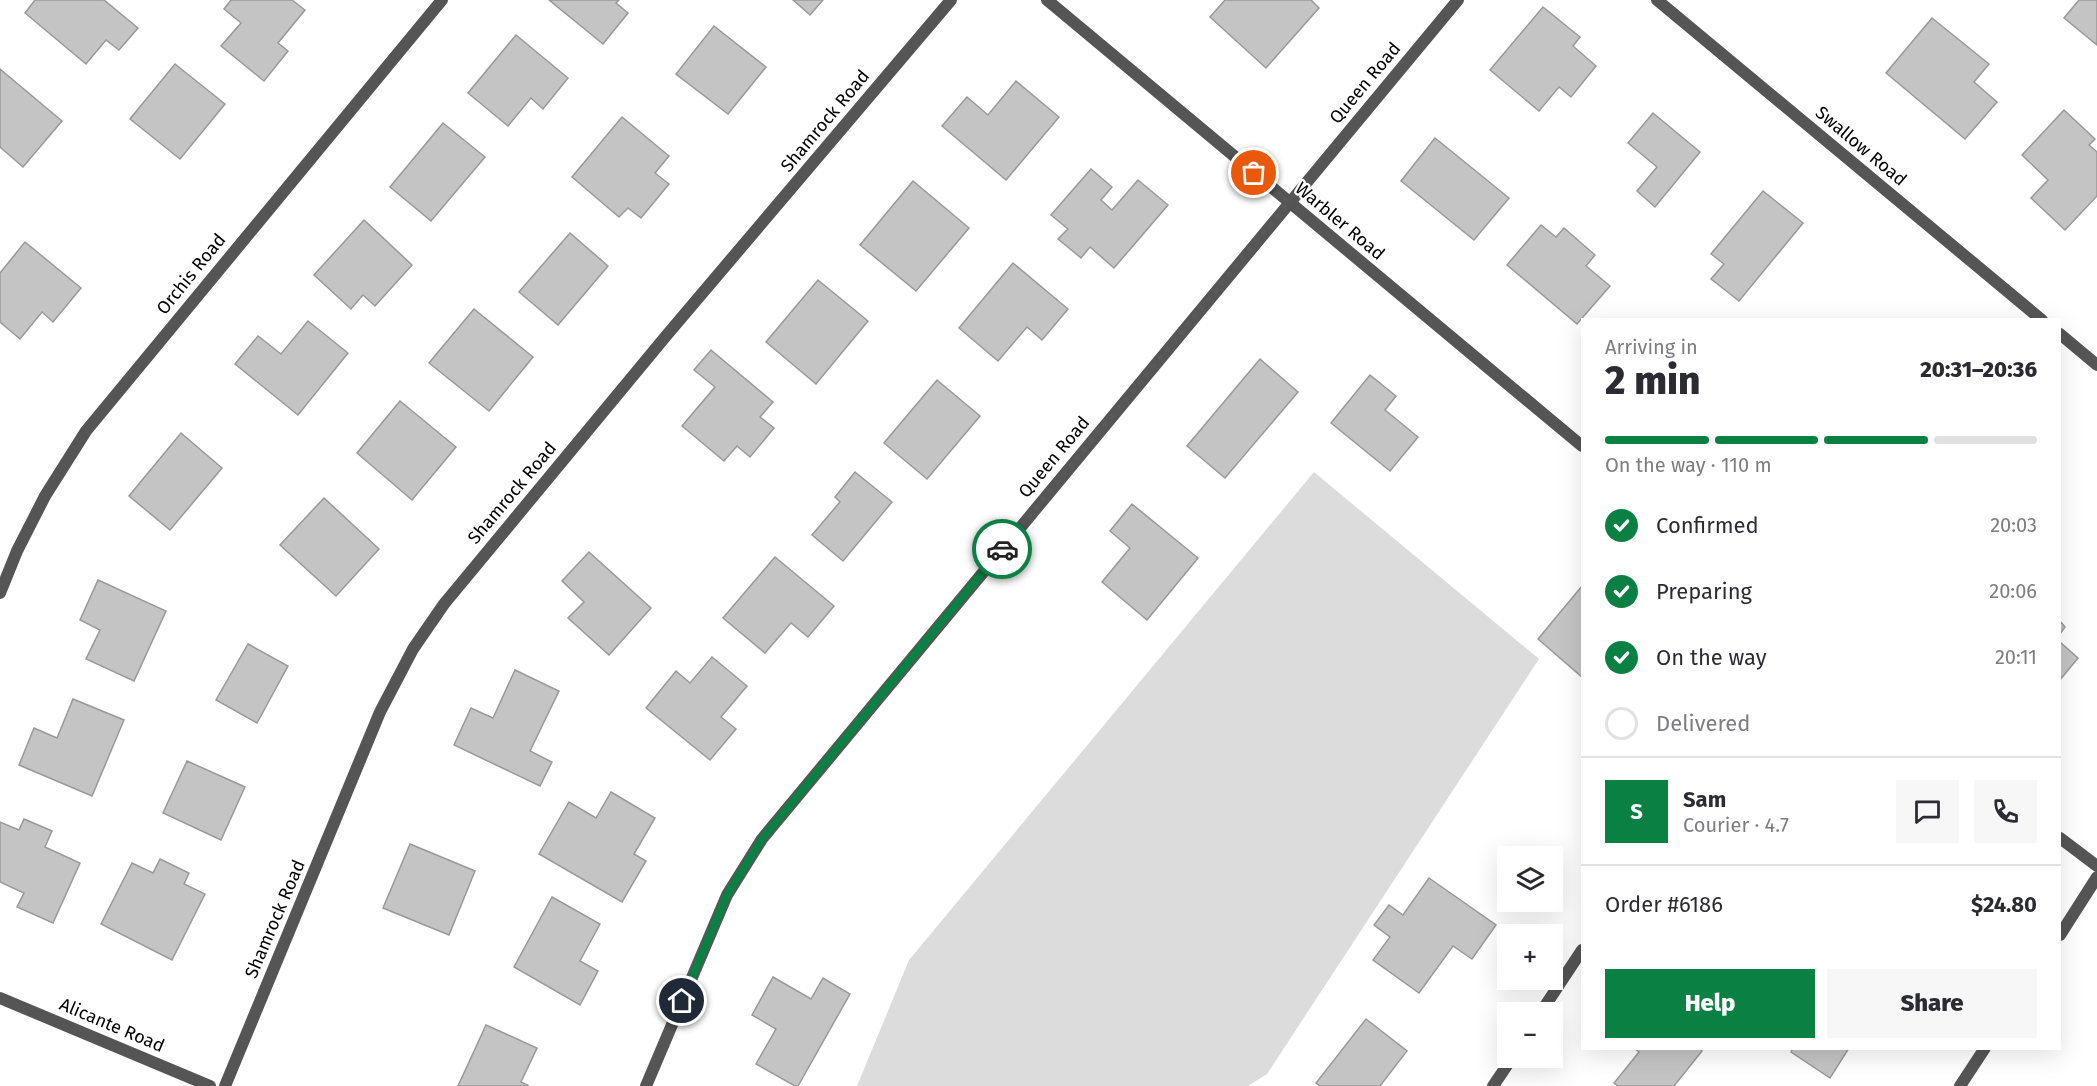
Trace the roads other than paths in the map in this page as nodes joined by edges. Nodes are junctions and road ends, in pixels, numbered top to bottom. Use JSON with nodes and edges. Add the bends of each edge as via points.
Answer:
{"nodes":[{"id":1,"x":442,"y":0,"type":"edge"},
{"id":2,"x":951,"y":0,"type":"edge"},
{"id":3,"x":1047,"y":0,"type":"edge"},
{"id":4,"x":1458,"y":0,"type":"edge"},
{"id":5,"x":1657,"y":0,"type":"edge"},
{"id":6,"x":1289,"y":202,"type":"junction"},
{"id":7,"x":2040,"y":318,"type":"edge"},
{"id":8,"x":2061,"y":335,"type":"edge"},
{"id":9,"x":2097,"y":365,"type":"edge"},
{"id":10,"x":1581,"y":445,"type":"edge"},
{"id":11,"x":0,"y":593,"type":"edge"},
{"id":12,"x":2061,"y":839,"type":"edge"},
{"id":13,"x":2097,"y":866,"type":"edge"},
{"id":14,"x":2097,"y":877,"type":"edge"},
{"id":15,"x":2061,"y":933,"type":"edge"},
{"id":16,"x":1581,"y":952,"type":"edge"},
{"id":17,"x":0,"y":998,"type":"edge"},
{"id":18,"x":1548,"y":1002,"type":"edge"},
{"id":19,"x":1984,"y":1050,"type":"edge"},
{"id":20,"x":1505,"y":1068,"type":"edge"},
{"id":21,"x":210,"y":1086,"type":"edge"},
{"id":22,"x":225,"y":1086,"type":"edge"},
{"id":23,"x":646,"y":1086,"type":"edge"},
{"id":24,"x":1493,"y":1086,"type":"edge"},
{"id":25,"x":1960,"y":1086,"type":"edge"}],
"edges":[{"from":1,"to":11,"type":"street","name":"Orchis Road","via":[[86,431],[45,496]]},
{"from":2,"to":22,"type":"street","name":"Shamrock Road","via":[[666,336],[444,604],[413,649],[380,712]]},
{"from":3,"to":6,"type":"street","name":"Warbler Road"},
{"from":4,"to":6,"type":"street","name":"Queen Road"},
{"from":5,"to":7,"type":"street","name":"Swallow Road"},
{"from":6,"to":10,"type":"street","name":"Warbler Road"},
{"from":6,"to":23,"type":"street","name":"Queen Road","via":[[762,839],[727,895]]},
{"from":8,"to":9,"type":"street"},
{"from":12,"to":13,"type":"street"},
{"from":14,"to":15,"type":"street"},
{"from":16,"to":18,"type":"street"},
{"from":17,"to":21,"type":"street","name":"Alicante Road"},
{"from":19,"to":25,"type":"street"},
{"from":20,"to":24,"type":"street"}]}
